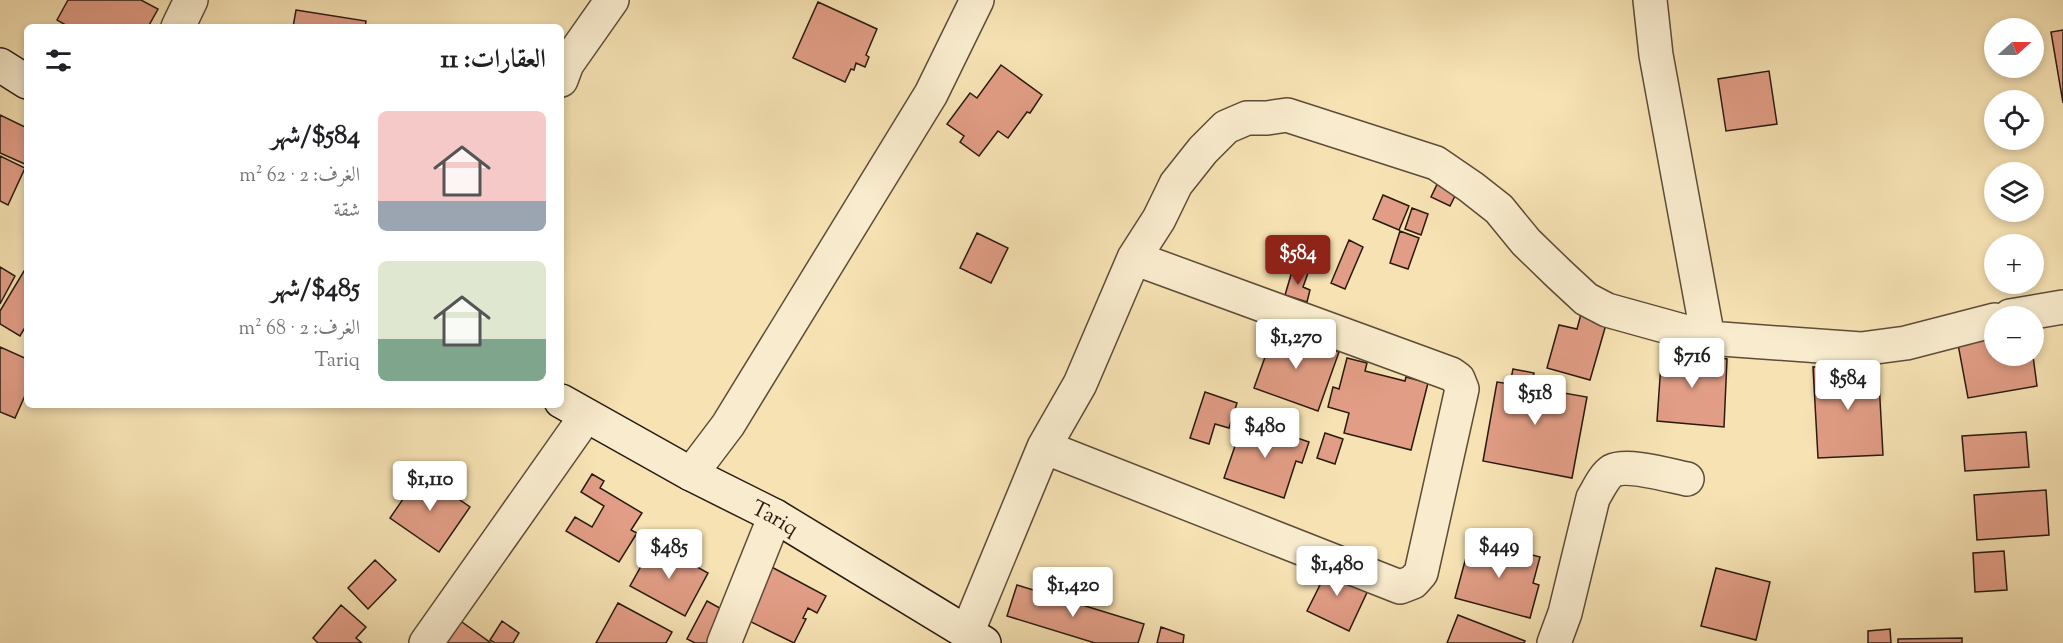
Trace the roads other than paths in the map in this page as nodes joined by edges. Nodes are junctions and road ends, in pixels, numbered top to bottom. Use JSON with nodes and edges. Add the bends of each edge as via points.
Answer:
{"nodes":[{"id":1,"x":191,"y":0,"type":"edge"},
{"id":2,"x":612,"y":0,"type":"edge"},
{"id":3,"x":977,"y":0,"type":"edge"},
{"id":4,"x":1650,"y":0,"type":"edge"},
{"id":5,"x":179,"y":24,"type":"edge"},
{"id":6,"x":0,"y":65,"type":"edge"},
{"id":7,"x":564,"y":72,"type":"edge"},
{"id":8,"x":24,"y":80,"type":"edge"},
{"id":9,"x":1134,"y":258,"type":"junction"},
{"id":10,"x":2063,"y":307,"type":"edge"},
{"id":11,"x":2044,"y":310,"type":"edge"},
{"id":12,"x":1984,"y":323,"type":"edge"},
{"id":13,"x":1708,"y":338,"type":"junction"},
{"id":14,"x":574,"y":409,"type":"edge"},
{"id":15,"x":1044,"y":447,"type":"junction"},
{"id":16,"x":691,"y":474,"type":"junction"},
{"id":17,"x":1687,"y":479,"type":"dead end"},
{"id":18,"x":775,"y":516,"type":"junction"},
{"id":19,"x":976,"y":638,"type":"edge"},
{"id":20,"x":426,"y":643,"type":"edge"},
{"id":21,"x":724,"y":643,"type":"edge"},
{"id":22,"x":1554,"y":643,"type":"edge"}],
"edges":[{"from":1,"to":5,"type":"street"},
{"from":2,"to":7,"type":"street"},
{"from":3,"to":16,"type":"street","via":[[931,94],[728,425]]},
{"from":4,"to":13,"type":"street","via":[[1656,55]]},
{"from":6,"to":8,"type":"street"},
{"from":9,"to":13,"type":"street","via":[[1176,184],[1226,127],[1246,118],[1287,115],[1436,163],[1499,210],[1526,242],[1586,299],[1607,310]]},
{"from":9,"to":15,"type":"street","via":[[1080,384]]},
{"from":9,"to":15,"type":"street","via":[[1458,379],[1462,389],[1421,573],[1413,582],[1400,586]]},
{"from":10,"to":11,"type":"street"},
{"from":12,"to":13,"type":"street","via":[[1905,344],[1861,350]]},
{"from":14,"to":16,"type":"street","name":"Tariq"},
{"from":14,"to":20,"type":"street"},
{"from":15,"to":19,"type":"street"},
{"from":16,"to":18,"type":"street","name":"Tariq"},
{"from":17,"to":22,"type":"street","via":[[1628,468],[1612,471],[1602,483],[1593,498]]},
{"from":18,"to":19,"type":"street","name":"Tariq"},
{"from":18,"to":21,"type":"street"}]}
